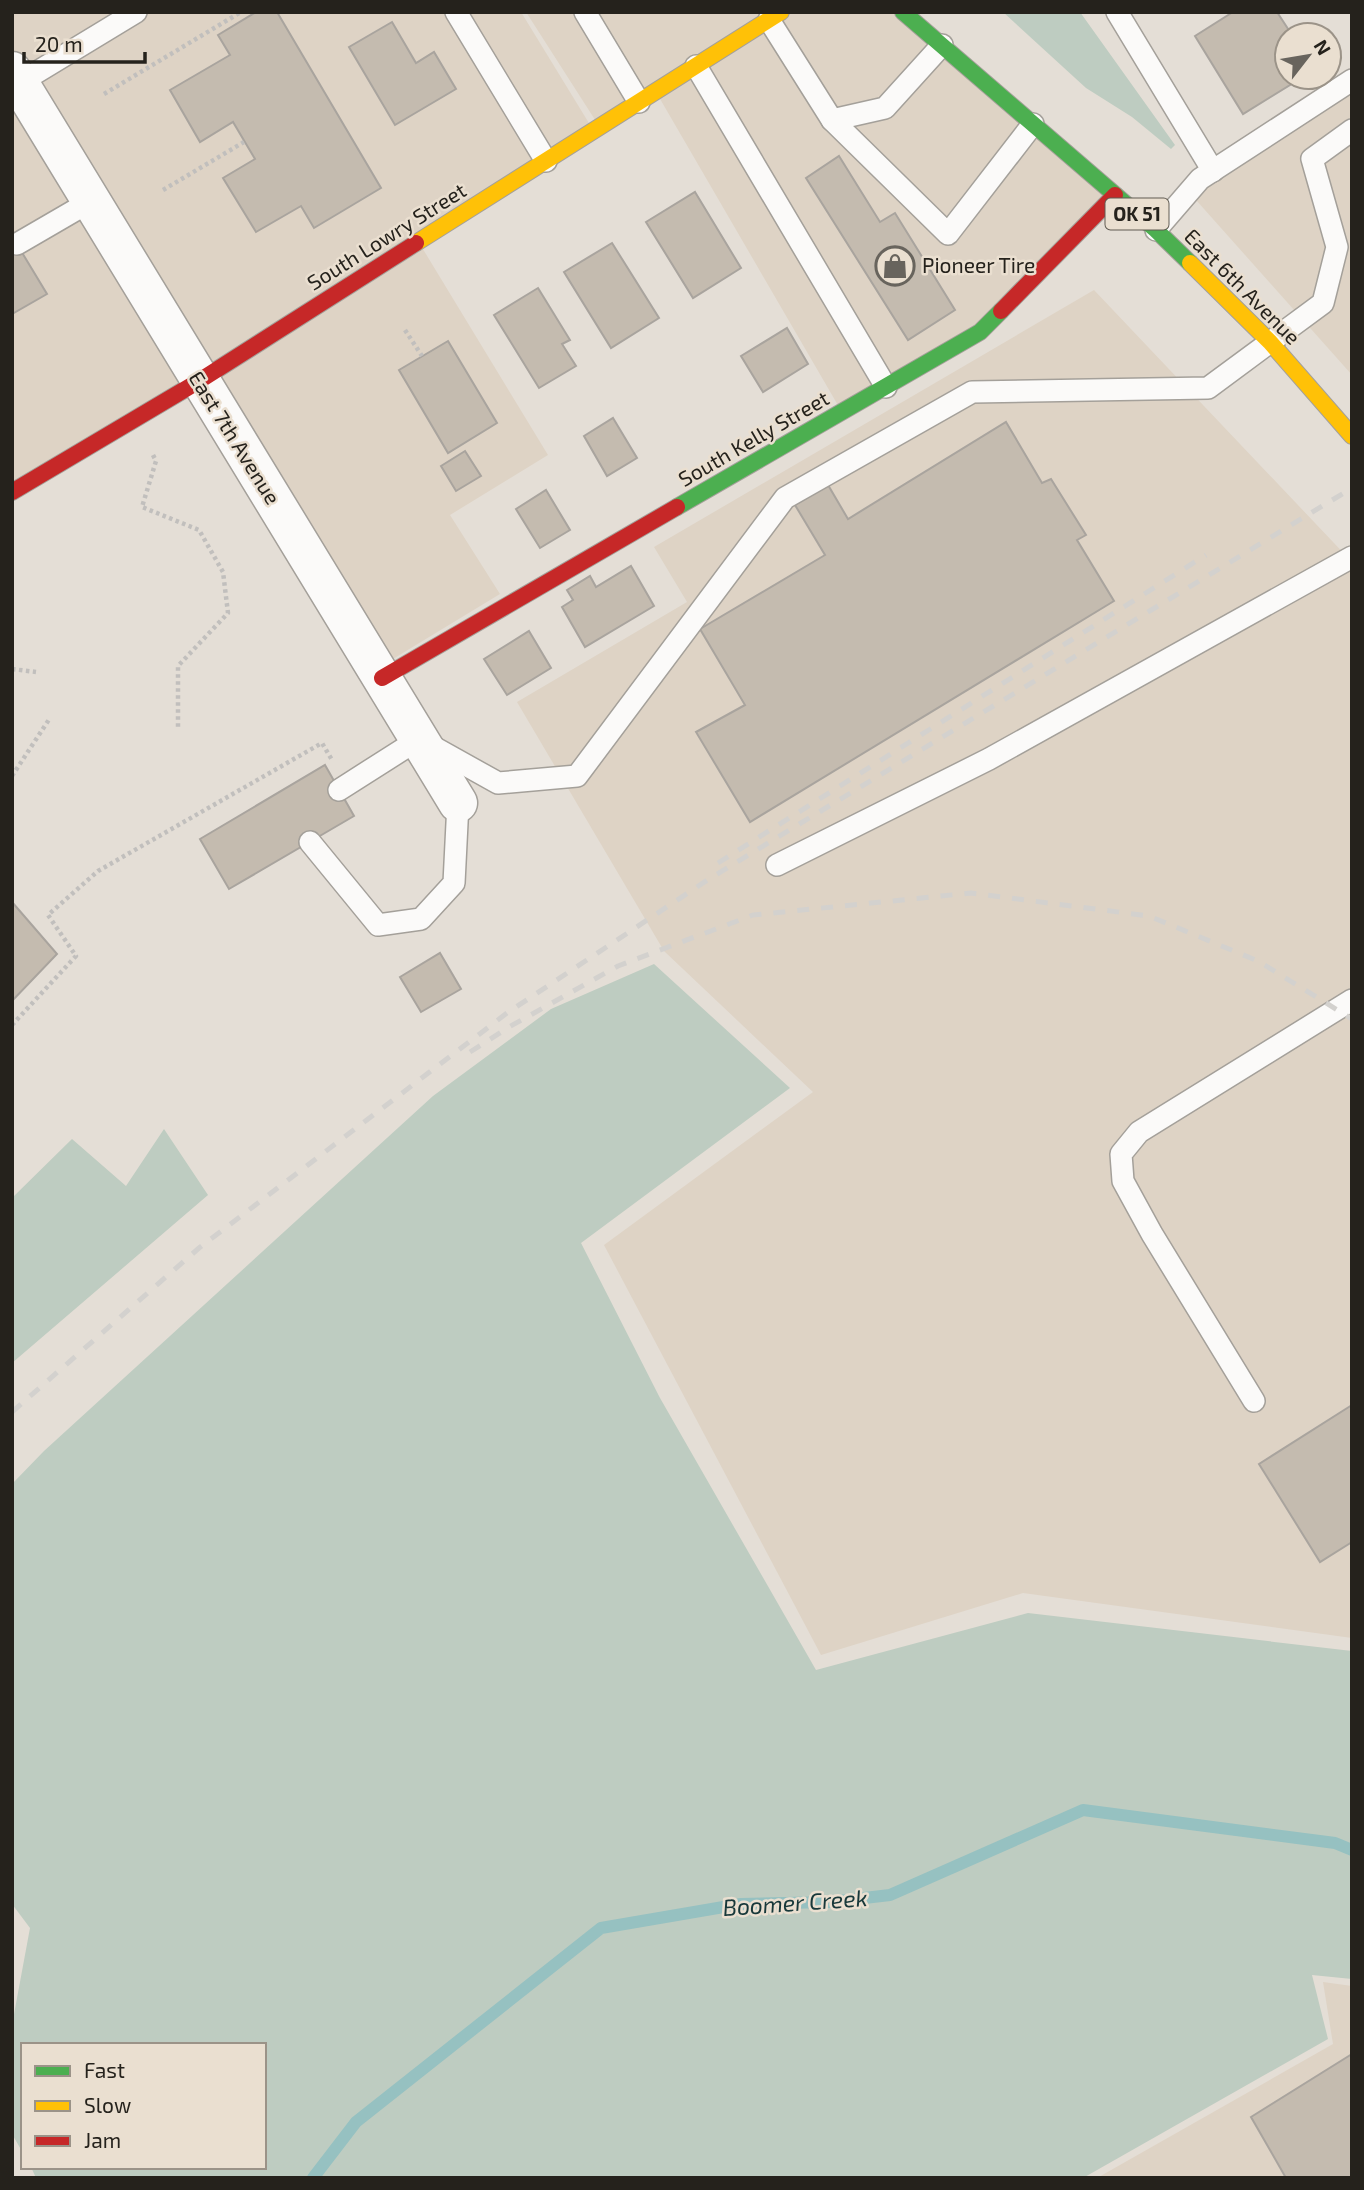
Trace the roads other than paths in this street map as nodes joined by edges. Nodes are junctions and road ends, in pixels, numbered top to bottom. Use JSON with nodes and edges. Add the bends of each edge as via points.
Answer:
{"nodes":[{"id":1,"x":136,"y":12,"type":"edge"},
{"id":2,"x":456,"y":12,"type":"edge"},
{"id":3,"x":585,"y":12,"type":"edge"},
{"id":4,"x":903,"y":12,"type":"edge"},
{"id":5,"x":1116,"y":12,"type":"edge"},
{"id":6,"x":775,"y":16,"type":"edge"},
{"id":7,"x":942,"y":45,"type":"junction"},
{"id":8,"x":696,"y":66,"type":"junction"},
{"id":9,"x":16,"y":77,"type":"edge"},
{"id":10,"x":1352,"y":80,"type":"edge"},
{"id":11,"x":639,"y":102,"type":"junction"},
{"id":12,"x":832,"y":120,"type":"junction"},
{"id":13,"x":1033,"y":124,"type":"junction"},
{"id":14,"x":1352,"y":130,"type":"edge"},
{"id":15,"x":546,"y":161,"type":"junction"},
{"id":16,"x":1213,"y":171,"type":"junction"},
{"id":17,"x":1115,"y":195,"type":"junction"},
{"id":18,"x":91,"y":201,"type":"junction"},
{"id":19,"x":1156,"y":230,"type":"junction"},
{"id":20,"x":17,"y":244,"type":"dead end"},
{"id":21,"x":1270,"y":342,"type":"junction"},
{"id":22,"x":199,"y":381,"type":"junction"},
{"id":23,"x":886,"y":387,"type":"junction"},
{"id":24,"x":1352,"y":436,"type":"edge"},
{"id":25,"x":12,"y":492,"type":"edge"},
{"id":26,"x":1352,"y":557,"type":"edge"},
{"id":27,"x":382,"y":678,"type":"junction"},
{"id":28,"x":419,"y":738,"type":"junction"},
{"id":29,"x":343,"y":788,"type":"road end"},
{"id":30,"x":458,"y":803,"type":"joint"},
{"id":31,"x":310,"y":842,"type":"dead end"},
{"id":32,"x":777,"y":865,"type":"dead end"},
{"id":33,"x":1352,"y":1000,"type":"edge"},
{"id":34,"x":1254,"y":1401,"type":"dead end"}],
"edges":[{"from":1,"to":9,"type":"lane"},
{"from":2,"to":15,"type":"lane"},
{"from":3,"to":11,"type":"lane"},
{"from":4,"to":7,"type":"main road","name":"East 6th Avenue","number":"OK 51"},
{"from":5,"to":16,"type":"lane"},
{"from":6,"to":8,"type":"main road","name":"South Lowry Street"},
{"from":6,"to":12,"type":"lane"},
{"from":7,"to":12,"type":"lane","via":[[885,108]]},
{"from":7,"to":13,"type":"main road","name":"East 6th Avenue","number":"OK 51"},
{"from":8,"to":11,"type":"main road","name":"South Lowry Street"},
{"from":8,"to":23,"type":"lane"},
{"from":9,"to":18,"type":"street","name":"East 7th Avenue"},
{"from":10,"to":16,"type":"lane"},
{"from":11,"to":15,"type":"main road","name":"South Lowry Street"},
{"from":12,"to":13,"type":"lane","via":[[948,234]]},
{"from":13,"to":17,"type":"main road","name":"East 6th Avenue","number":"OK 51"},
{"from":14,"to":21,"type":"lane","via":[[1312,159],[1337,247],[1323,303]]},
{"from":15,"to":22,"type":"main road","name":"South Lowry Street"},
{"from":16,"to":19,"type":"lane","via":[[1200,179]]},
{"from":17,"to":19,"type":"main road","name":"East 6th Avenue","number":"OK 51"},
{"from":17,"to":23,"type":"main road","name":"South Kelly Street","via":[[980,332]]},
{"from":18,"to":20,"type":"lane"},
{"from":18,"to":22,"type":"street","name":"East 7th Avenue"},
{"from":19,"to":21,"type":"main road","name":"East 6th Avenue","number":"OK 51"},
{"from":21,"to":24,"type":"main road","name":"East 6th Avenue","number":"OK 51"},
{"from":21,"to":28,"type":"lane","via":[[1208,388],[972,392],[785,498],[577,776],[498,783]]},
{"from":22,"to":25,"type":"main road","name":"South Lowry Street"},
{"from":22,"to":27,"type":"street","name":"East 7th Avenue"},
{"from":23,"to":27,"type":"main road","name":"South Kelly Street"},
{"from":26,"to":32,"type":"lane","via":[[989,759]]},
{"from":27,"to":28,"type":"street","name":"East 7th Avenue"},
{"from":28,"to":29,"type":"lane"},
{"from":28,"to":30,"type":"street","name":"East 7th Avenue"},
{"from":30,"to":31,"type":"lane","via":[[454,883],[421,919],[378,925]]},
{"from":33,"to":34,"type":"lane","via":[[1139,1132],[1121,1154],[1123,1181]]}]}
